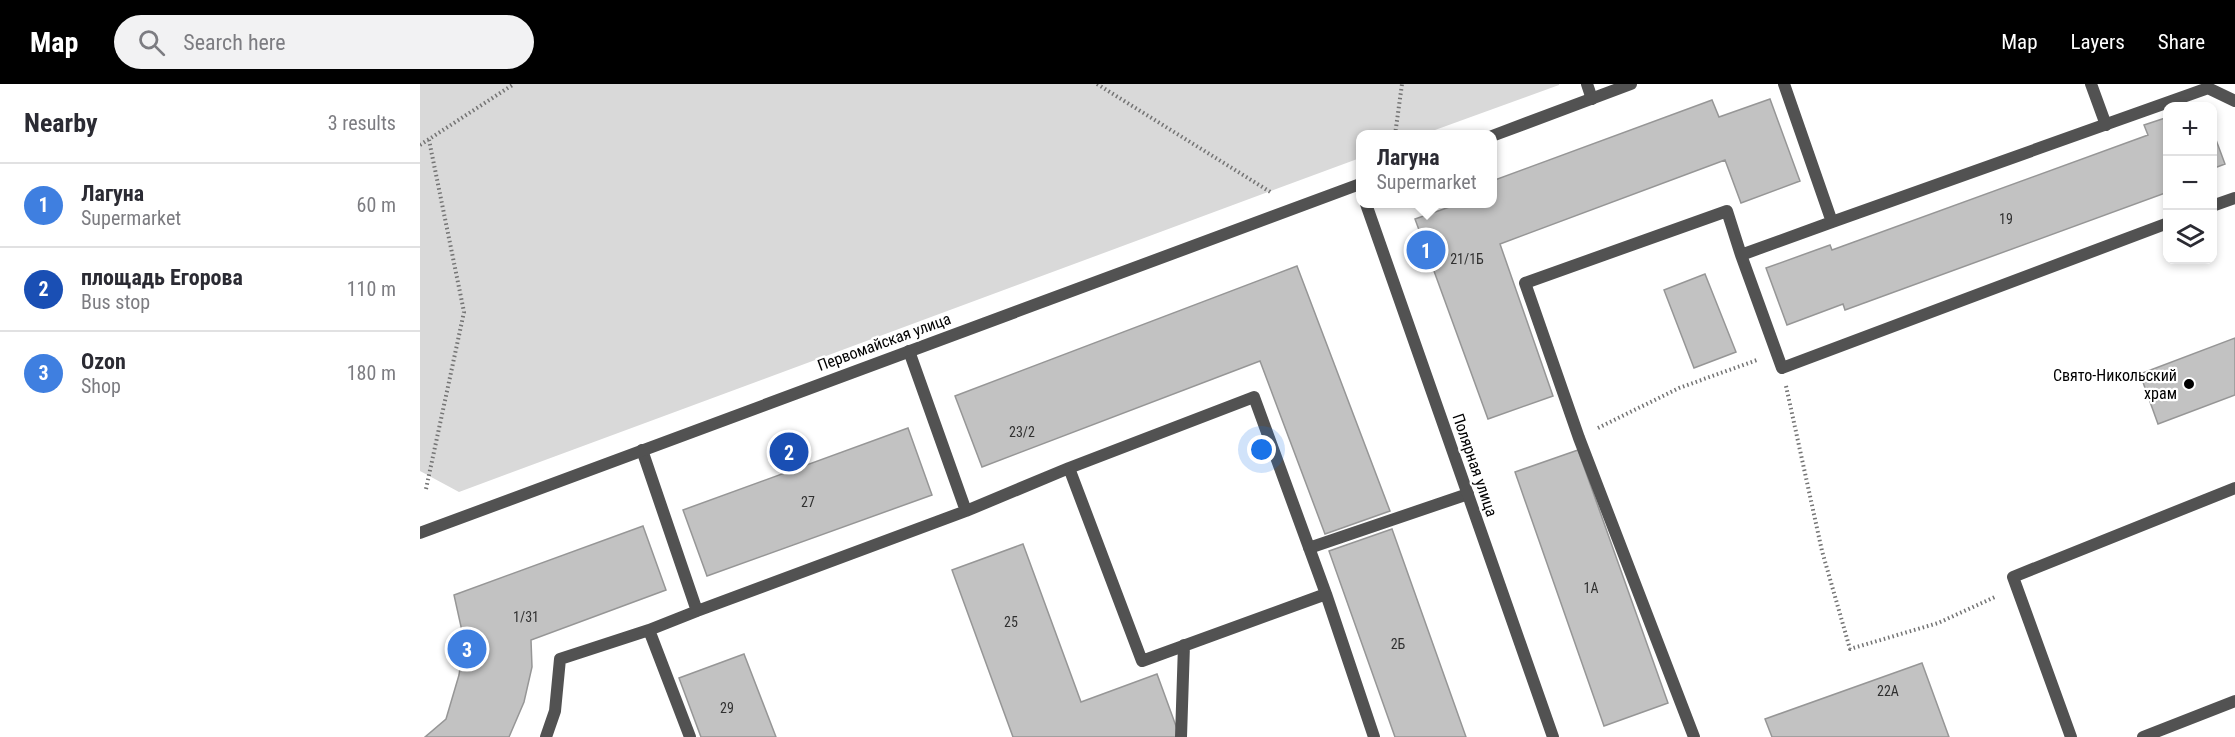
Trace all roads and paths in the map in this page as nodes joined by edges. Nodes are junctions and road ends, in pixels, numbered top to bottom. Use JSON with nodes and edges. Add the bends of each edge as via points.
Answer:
{"nodes":[{"id":1,"x":514,"y":84,"type":"edge"},
{"id":2,"x":1097,"y":84,"type":"edge"},
{"id":3,"x":1402,"y":84,"type":"edge"},
{"id":4,"x":1587,"y":84,"type":"edge"},
{"id":5,"x":1631,"y":84,"type":"edge"},
{"id":6,"x":1785,"y":84,"type":"edge"},
{"id":7,"x":2091,"y":84,"type":"edge"},
{"id":8,"x":2200,"y":87,"type":"edge"},
{"id":9,"x":1592,"y":99,"type":"junction"},
{"id":10,"x":2235,"y":101,"type":"edge"},
{"id":11,"x":2106,"y":124,"type":"junction"},
{"id":12,"x":1396,"y":130,"type":"edge"},
{"id":13,"x":1497,"y":134,"type":"edge"},
{"id":14,"x":429,"y":140,"type":"junction"},
{"id":15,"x":420,"y":145,"type":"edge"},
{"id":16,"x":1356,"y":186,"type":"edge"},
{"id":17,"x":1274,"y":194,"type":"dead end"},
{"id":18,"x":2235,"y":198,"type":"edge"},
{"id":19,"x":2217,"y":204,"type":"edge"},
{"id":20,"x":1367,"y":208,"type":"edge"},
{"id":21,"x":1832,"y":222,"type":"junction"},
{"id":22,"x":2163,"y":225,"type":"edge"},
{"id":23,"x":1742,"y":255,"type":"junction"},
{"id":24,"x":909,"y":351,"type":"junction"},
{"id":25,"x":1777,"y":354,"type":"junction"},
{"id":26,"x":1782,"y":368,"type":"junction"},
{"id":27,"x":1579,"y":438,"type":"junction"},
{"id":28,"x":642,"y":450,"type":"junction"},
{"id":29,"x":1070,"y":468,"type":"junction"},
{"id":30,"x":2235,"y":488,"type":"edge"},
{"id":31,"x":426,"y":489,"type":"dead end"},
{"id":32,"x":1468,"y":494,"type":"junction"},
{"id":33,"x":966,"y":511,"type":"junction"},
{"id":34,"x":420,"y":533,"type":"edge"},
{"id":35,"x":1309,"y":548,"type":"junction"},
{"id":36,"x":2016,"y":586,"type":"junction"},
{"id":37,"x":1326,"y":594,"type":"junction"},
{"id":38,"x":697,"y":611,"type":"junction"},
{"id":39,"x":649,"y":630,"type":"junction"},
{"id":40,"x":1184,"y":645,"type":"junction"},
{"id":41,"x":2235,"y":701,"type":"edge"},
{"id":42,"x":546,"y":737,"type":"edge"},
{"id":43,"x":690,"y":737,"type":"edge"},
{"id":44,"x":1181,"y":737,"type":"edge"},
{"id":45,"x":1374,"y":737,"type":"edge"},
{"id":46,"x":1553,"y":737,"type":"edge"},
{"id":47,"x":1694,"y":737,"type":"edge"},
{"id":48,"x":2071,"y":737,"type":"edge"},
{"id":49,"x":2143,"y":737,"type":"edge"}],
"edges":[{"from":1,"to":14,"type":"path"},
{"from":2,"to":17,"type":"path"},
{"from":3,"to":12,"type":"path"},
{"from":4,"to":9,"type":"street"},
{"from":5,"to":9,"type":"street"},
{"from":6,"to":21,"type":"street"},
{"from":7,"to":11,"type":"street"},
{"from":8,"to":10,"type":"street"},
{"from":8,"to":11,"type":"street"},
{"from":9,"to":13,"type":"street"},
{"from":11,"to":21,"type":"street"},
{"from":14,"to":15,"type":"path"},
{"from":14,"to":31,"type":"path","via":[[464,312]]},
{"from":16,"to":24,"type":"street","name":"Первомайская улица"},
{"from":18,"to":19,"type":"street"},
{"from":20,"to":32,"type":"street","name":"Полярная улица"},
{"from":21,"to":23,"type":"street"},
{"from":22,"to":26,"type":"street"},
{"from":23,"to":25,"type":"street"},
{"from":23,"to":27,"type":"street","via":[[1727,211],[1526,283]]},
{"from":24,"to":28,"type":"street","name":"Первомайская улица"},
{"from":24,"to":33,"type":"street"},
{"from":25,"to":26,"type":"street"},
{"from":25,"to":27,"type":"path","via":[[1679,388]]},
{"from":26,"to":36,"type":"path","via":[[1822,551],[1850,649],[1938,623]]},
{"from":27,"to":47,"type":"street"},
{"from":28,"to":34,"type":"street","name":"Первомайская улица"},
{"from":28,"to":38,"type":"street"},
{"from":29,"to":33,"type":"street"},
{"from":29,"to":35,"type":"street","via":[[1254,397]]},
{"from":29,"to":40,"type":"street","via":[[1142,661]]},
{"from":30,"to":36,"type":"street","via":[[2013,577]]},
{"from":32,"to":35,"type":"street"},
{"from":32,"to":46,"type":"street","name":"Полярная улица"},
{"from":33,"to":38,"type":"street"},
{"from":35,"to":37,"type":"street"},
{"from":36,"to":48,"type":"street"},
{"from":37,"to":40,"type":"street"},
{"from":37,"to":45,"type":"street"},
{"from":38,"to":39,"type":"street"},
{"from":39,"to":42,"type":"street","via":[[560,659],[555,711]]},
{"from":39,"to":43,"type":"street"},
{"from":40,"to":44,"type":"street"},
{"from":41,"to":49,"type":"street"}]}
